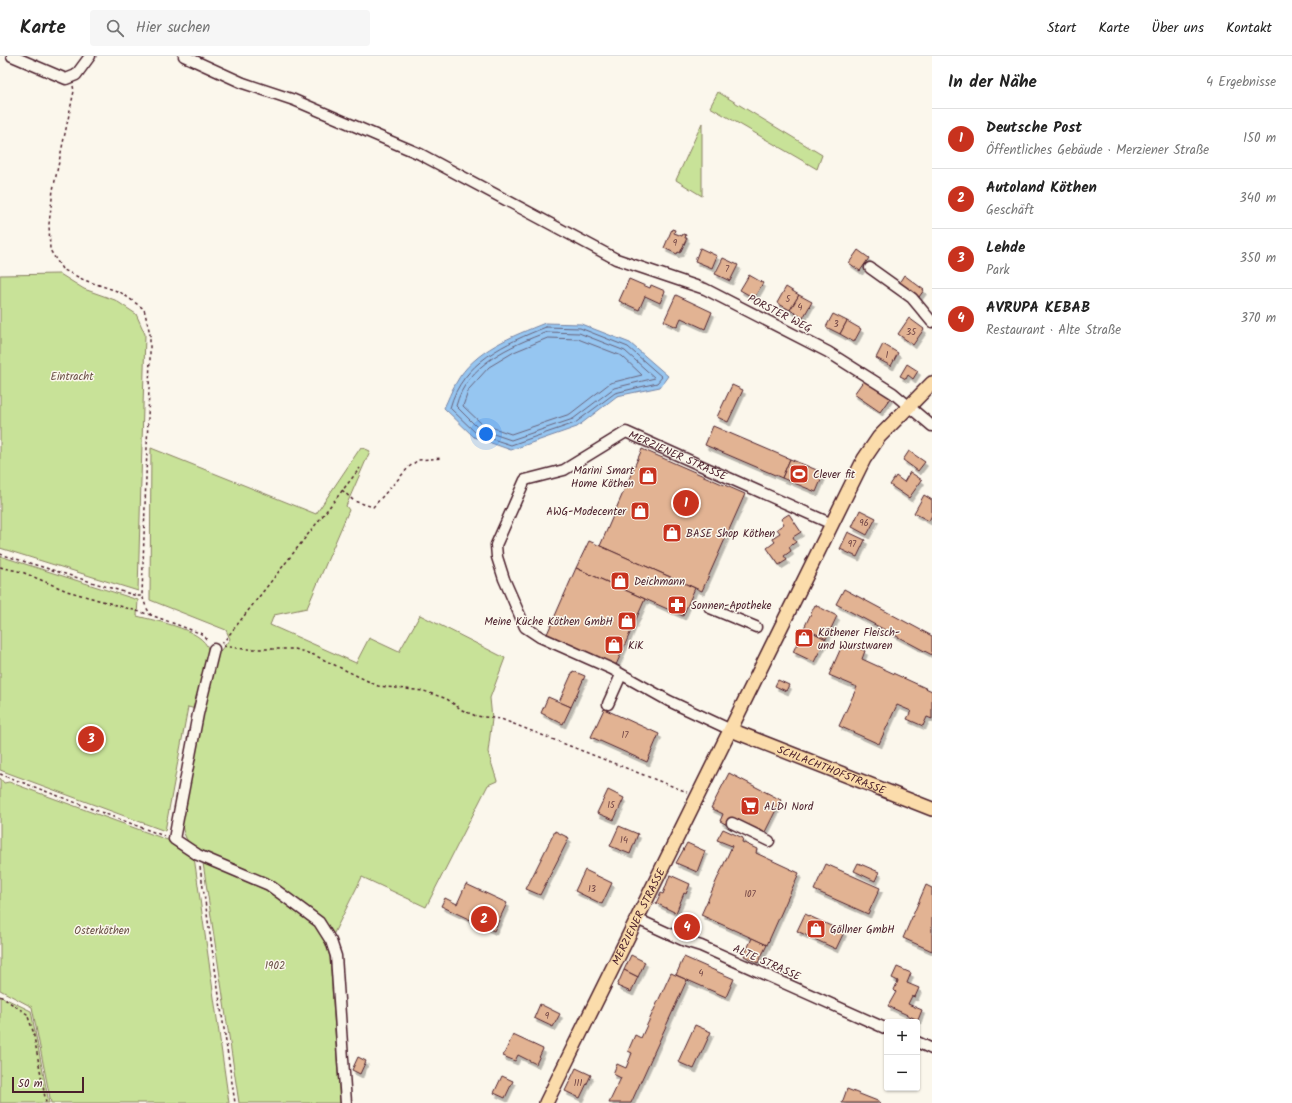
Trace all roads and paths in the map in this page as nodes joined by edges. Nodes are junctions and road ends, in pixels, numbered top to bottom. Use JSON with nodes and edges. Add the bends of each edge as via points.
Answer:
{"nodes":[{"id":1,"x":12,"y":56,"type":"edge"},
{"id":2,"x":90,"y":56,"type":"edge"},
{"id":3,"x":184,"y":56,"type":"edge"},
{"id":4,"x":72,"y":78,"type":"junction"},
{"id":5,"x":870,"y":268,"type":"dead end"},
{"id":6,"x":932,"y":322,"type":"edge"},
{"id":7,"x":932,"y":383,"type":"edge"},
{"id":8,"x":908,"y":406,"type":"junction"},
{"id":9,"x":932,"y":426,"type":"edge"},
{"id":10,"x":442,"y":458,"type":"dead end"},
{"id":11,"x":360,"y":468,"type":"dead end"},
{"id":12,"x":342,"y":490,"type":"junction"},
{"id":13,"x":832,"y":524,"type":"junction"},
{"id":14,"x":0,"y":554,"type":"edge"},
{"id":15,"x":0,"y":567,"type":"edge"},
{"id":16,"x":142,"y":595,"type":"junction"},
{"id":17,"x":710,"y":608,"type":"dead end"},
{"id":18,"x":151,"y":615,"type":"junction"},
{"id":19,"x":756,"y":627,"type":"dead end"},
{"id":20,"x":217,"y":648,"type":"junction"},
{"id":21,"x":622,"y":674,"type":"junction"},
{"id":22,"x":608,"y":704,"type":"dead end"},
{"id":23,"x":731,"y":730,"type":"junction"},
{"id":24,"x":0,"y":774,"type":"edge"},
{"id":25,"x":698,"y":796,"type":"junction"},
{"id":26,"x":932,"y":809,"type":"edge"},
{"id":27,"x":732,"y":823,"type":"dead end"},
{"id":28,"x":174,"y":839,"type":"junction"},
{"id":29,"x":769,"y":841,"type":"dead end"},
{"id":30,"x":198,"y":855,"type":"junction"},
{"id":31,"x":637,"y":919,"type":"junction"},
{"id":32,"x":0,"y":996,"type":"edge"},
{"id":33,"x":884,"y":1028,"type":"edge"},
{"id":34,"x":920,"y":1043,"type":"edge"},
{"id":35,"x":932,"y":1049,"type":"edge"},
{"id":36,"x":46,"y":1103,"type":"edge"},
{"id":37,"x":235,"y":1103,"type":"edge"},
{"id":38,"x":346,"y":1103,"type":"edge"},
{"id":39,"x":546,"y":1103,"type":"edge"}],
"edges":[{"from":1,"to":4,"type":"street","via":[[60,77]]},
{"from":2,"to":4,"type":"street"},
{"from":3,"to":8,"type":"street","name":"PORSTER WEG","via":[[243,83],[294,100],[420,154],[629,265],[705,289],[806,339]]},
{"from":4,"to":16,"type":"path","via":[[74,91],[48,224],[50,250],[62,269],[84,280],[120,292],[144,309],[150,334],[150,359]]},
{"from":5,"to":6,"type":"street","via":[[912,298]]},
{"from":7,"to":8,"type":"main road","name":"MERZIENER STRASSE"},
{"from":8,"to":9,"type":"street","name":"PORSTER WEG"},
{"from":8,"to":13,"type":"main road","name":"MERZIENER STRASSE","via":[[873,444]]},
{"from":10,"to":12,"type":"path","via":[[418,460],[373,507],[354,501]]},
{"from":11,"to":12,"type":"path"},
{"from":12,"to":20,"type":"path"},
{"from":13,"to":21,"type":"street","name":"MERZIENER STRASSE","via":[[626,432],[564,470],[524,480],[496,545],[504,579],[525,626],[540,637]]},
{"from":13,"to":23,"type":"main road","name":"MERZIENER STRASSE"},
{"from":14,"to":16,"type":"path","via":[[137,596]]},
{"from":15,"to":18,"type":"path","via":[[22,572],[67,591]]},
{"from":16,"to":18,"type":"path"},
{"from":17,"to":19,"type":"street"},
{"from":18,"to":20,"type":"path","via":[[202,634]]},
{"from":20,"to":25,"type":"path","via":[[295,649],[314,655],[378,686],[424,691],[447,699],[476,716],[501,719]]},
{"from":20,"to":28,"type":"street","via":[[198,714]]},
{"from":21,"to":22,"type":"street"},
{"from":21,"to":23,"type":"street","via":[[669,701]]},
{"from":23,"to":25,"type":"main road","name":"MERZIENER STRASSE"},
{"from":23,"to":26,"type":"main road","name":"SCHLACHTHOFSTRASSE"},
{"from":24,"to":28,"type":"path"},
{"from":25,"to":31,"type":"main road","name":"MERZIENER STRASSE"},
{"from":27,"to":29,"type":"street"},
{"from":28,"to":30,"type":"street"},
{"from":30,"to":37,"type":"path"},
{"from":30,"to":38,"type":"street","via":[[269,885],[319,922],[328,936],[336,956]]},
{"from":31,"to":33,"type":"street","name":"ALTE STRASSE"},
{"from":31,"to":39,"type":"main road","name":"MERZIENER STRASSE"},
{"from":32,"to":36,"type":"path","via":[[27,1014],[33,1031]]},
{"from":34,"to":35,"type":"street"}]}
